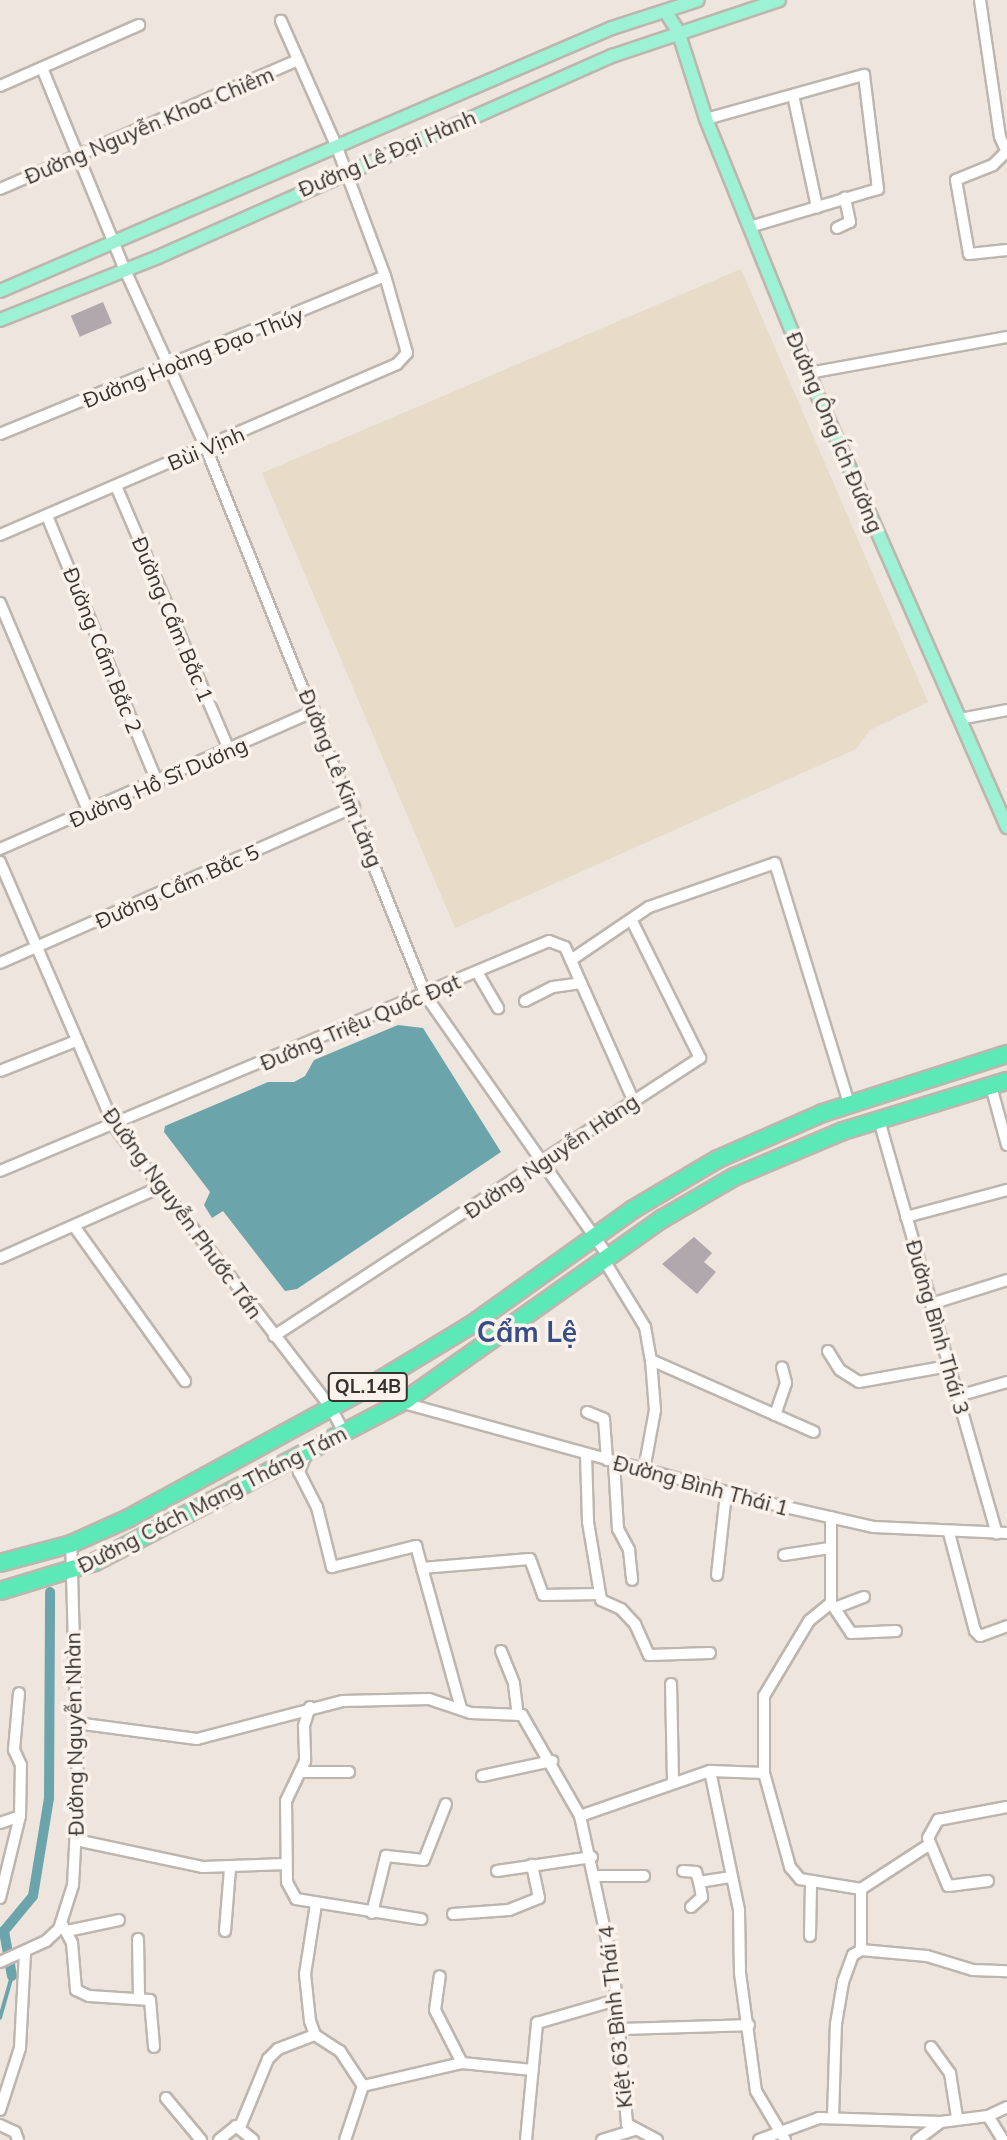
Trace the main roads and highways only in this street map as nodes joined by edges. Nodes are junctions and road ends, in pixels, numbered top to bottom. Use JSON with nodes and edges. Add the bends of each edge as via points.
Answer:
{"nodes":[{"id":1,"x":698,"y":0,"type":"edge"},
{"id":2,"x":779,"y":0,"type":"edge"},
{"id":3,"x":663,"y":5,"type":"edge"},
{"id":4,"x":678,"y":31,"type":"junction"},
{"id":5,"x":0,"y":291,"type":"edge"},
{"id":6,"x":0,"y":320,"type":"edge"},
{"id":7,"x":1007,"y":827,"type":"edge"},
{"id":8,"x":1007,"y":1054,"type":"edge"},
{"id":9,"x":1007,"y":1082,"type":"edge"},
{"id":10,"x":0,"y":1563,"type":"edge"},
{"id":11,"x":0,"y":1591,"type":"edge"}],
"edges":[{"from":1,"to":3,"type":"main road","name":"Đường Lê Đại Hành"},
{"from":2,"to":4,"type":"main road","name":"Đường Lê Đại Hành"},
{"from":3,"to":4,"type":"main road","name":"Đường Ông Ích Đường"},
{"from":3,"to":5,"type":"main road","name":"Đường Lê Đại Hành"},
{"from":4,"to":6,"type":"main road","name":"Đường Lê Đại Hành"},
{"from":4,"to":7,"type":"main road","name":"Đường Ông Ích Đường","via":[[706,119],[809,373]]},
{"from":8,"to":10,"type":"highway","name":"Đường Cách Mạng Tháng Tám","number":"QL.14B","via":[[849,1104],[718,1159],[594,1236],[471,1325],[331,1408],[71,1544]]},
{"from":9,"to":11,"type":"highway","name":"Đường Cách Mạng Tháng Tám","number":"QL.14B","via":[[879,1120],[734,1177],[607,1258],[496,1340],[400,1402],[75,1569]]}]}
